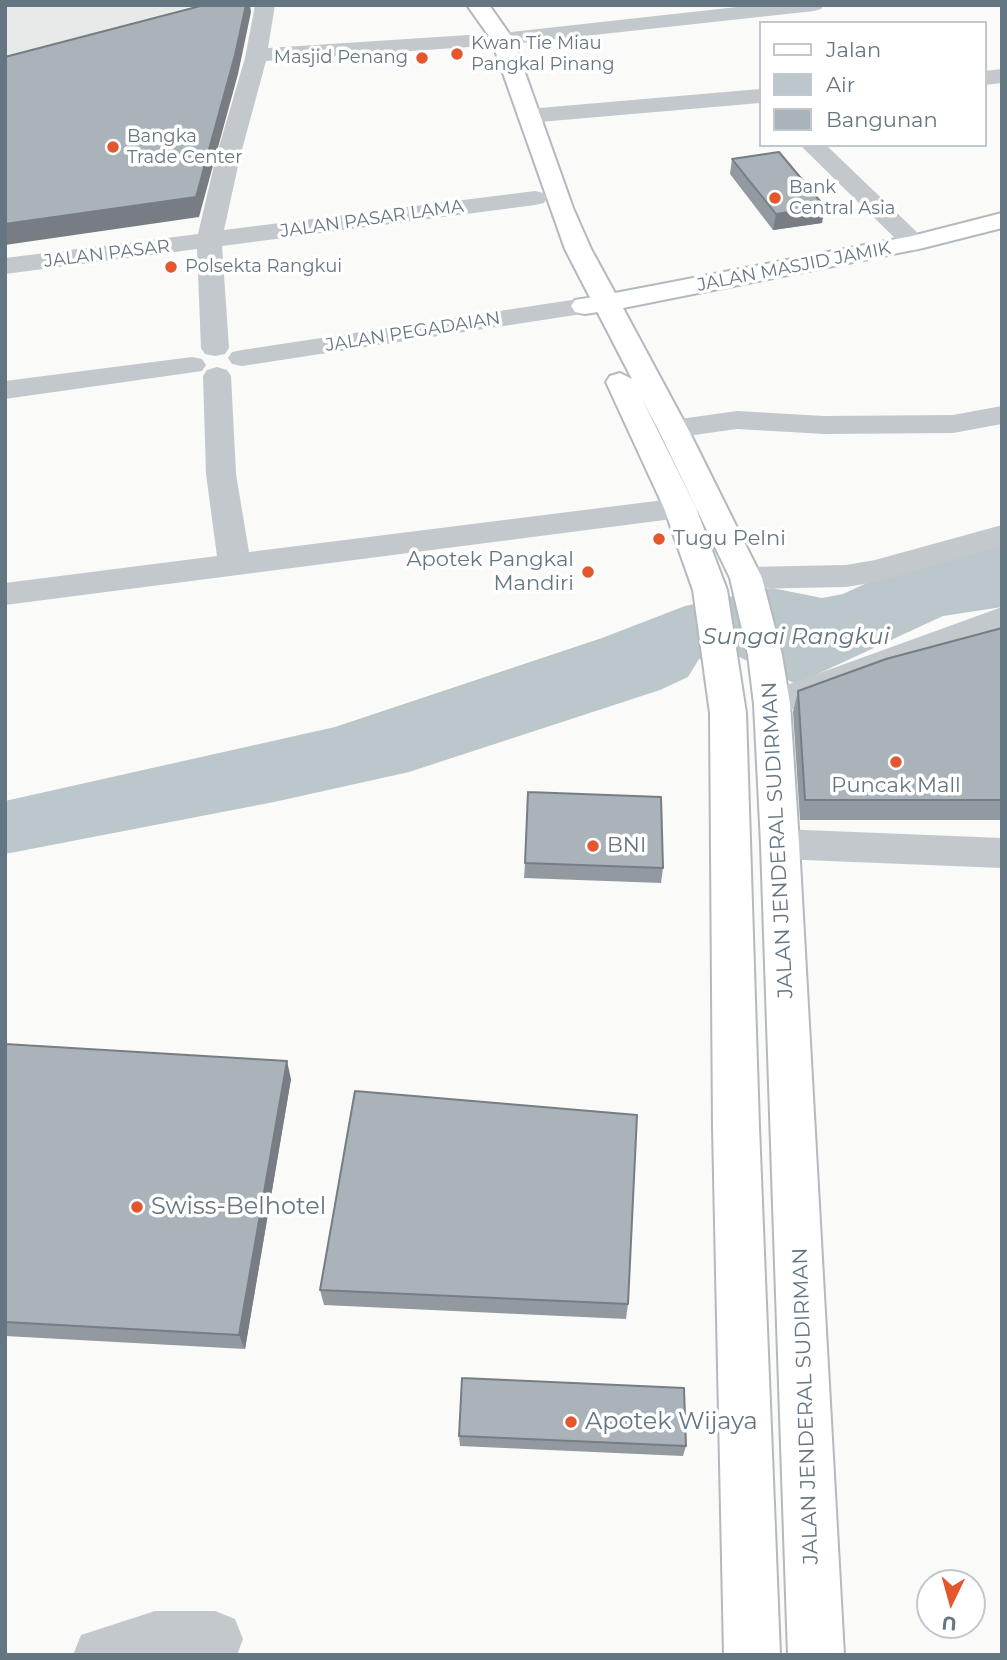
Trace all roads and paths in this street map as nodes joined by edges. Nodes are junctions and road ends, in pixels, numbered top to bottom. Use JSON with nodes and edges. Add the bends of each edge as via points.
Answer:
{"nodes":[{"id":1,"x":265,"y":5,"type":"edge"},
{"id":2,"x":460,"y":5,"type":"edge"},
{"id":3,"x":477,"y":5,"type":"edge"},
{"id":4,"x":814,"y":5,"type":"edge"},
{"id":5,"x":493,"y":39,"type":"junction"},
{"id":6,"x":257,"y":55,"type":"junction"},
{"id":7,"x":758,"y":96,"type":"edge"},
{"id":8,"x":528,"y":116,"type":"junction"},
{"id":9,"x":814,"y":147,"type":"edge"},
{"id":10,"x":536,"y":198,"type":"junction"},
{"id":11,"x":1002,"y":220,"type":"edge"},
{"id":12,"x":209,"y":242,"type":"junction"},
{"id":13,"x":914,"y":243,"type":"junction"},
{"id":14,"x":5,"y":266,"type":"edge"},
{"id":15,"x":596,"y":304,"type":"junction"},
{"id":16,"x":208,"y":363,"type":"junction"},
{"id":17,"x":5,"y":390,"type":"edge"},
{"id":18,"x":1002,"y":415,"type":"edge"},
{"id":19,"x":673,"y":429,"type":"junction"},
{"id":20,"x":680,"y":508,"type":"junction"},
{"id":21,"x":1002,"y":535,"type":"edge"},
{"id":22,"x":235,"y":565,"type":"junction"},
{"id":23,"x":747,"y":581,"type":"junction"},
{"id":24,"x":5,"y":596,"type":"edge"},
{"id":25,"x":1002,"y":618,"type":"edge"},
{"id":26,"x":771,"y":691,"type":"junction"},
{"id":27,"x":780,"y":844,"type":"junction"},
{"id":28,"x":1002,"y":853,"type":"edge"},
{"id":29,"x":215,"y":1639,"type":"dead end"},
{"id":30,"x":101,"y":1655,"type":"edge"},
{"id":31,"x":752,"y":1655,"type":"edge"},
{"id":32,"x":817,"y":1655,"type":"edge"}],
"edges":[{"from":1,"to":6,"type":"street"},
{"from":2,"to":5,"type":"highway","name":"JALAN JENDERAL SUDIRMAN"},
{"from":3,"to":5,"type":"highway","name":"JALAN JENDERAL SUDIRMAN","via":[[490,19]]},
{"from":4,"to":5,"type":"street"},
{"from":5,"to":6,"type":"street"},
{"from":5,"to":8,"type":"highway","name":"JALAN JENDERAL SUDIRMAN"},
{"from":5,"to":10,"type":"highway","name":"JALAN JENDERAL SUDIRMAN"},
{"from":6,"to":12,"type":"street"},
{"from":7,"to":8,"type":"street"},
{"from":8,"to":15,"type":"highway","name":"JALAN JENDERAL SUDIRMAN"},
{"from":9,"to":13,"type":"street"},
{"from":10,"to":12,"type":"street","name":"JALAN PASAR LAMA"},
{"from":10,"to":15,"type":"highway","name":"JALAN JENDERAL SUDIRMAN","via":[[556,250]]},
{"from":11,"to":13,"type":"highway","name":"JALAN MASJID JAMIK"},
{"from":12,"to":14,"type":"street","name":"JALAN PASAR"},
{"from":12,"to":16,"type":"street"},
{"from":13,"to":15,"type":"highway","name":"JALAN MASJID JAMIK"},
{"from":15,"to":16,"type":"street","name":"JALAN PEGADAIAN","via":[[242,358],[233,350]]},
{"from":15,"to":19,"type":"highway","name":"JALAN JENDERAL SUDIRMAN"},
{"from":15,"to":20,"type":"highway","name":"JALAN JENDERAL SUDIRMAN"},
{"from":16,"to":17,"type":"street"},
{"from":16,"to":22,"type":"street"},
{"from":18,"to":19,"type":"street","via":[[953,424],[737,420]]},
{"from":19,"to":23,"type":"highway","name":"JALAN JENDERAL SUDIRMAN"},
{"from":20,"to":22,"type":"street"},
{"from":20,"to":31,"type":"highway","name":"JALAN JENDERAL SUDIRMAN","via":[[710,590],[729,733],[736,1155]]},
{"from":21,"to":23,"type":"street","via":[[876,571]]},
{"from":22,"to":24,"type":"street"},
{"from":23,"to":26,"type":"highway","name":"JALAN JENDERAL SUDIRMAN"},
{"from":25,"to":26,"type":"street"},
{"from":26,"to":27,"type":"highway","name":"JALAN JENDERAL SUDIRMAN"},
{"from":27,"to":28,"type":"street"},
{"from":27,"to":32,"type":"highway","name":"JALAN JENDERAL SUDIRMAN"},
{"from":29,"to":30,"type":"street","via":[[155,1639]]}]}
